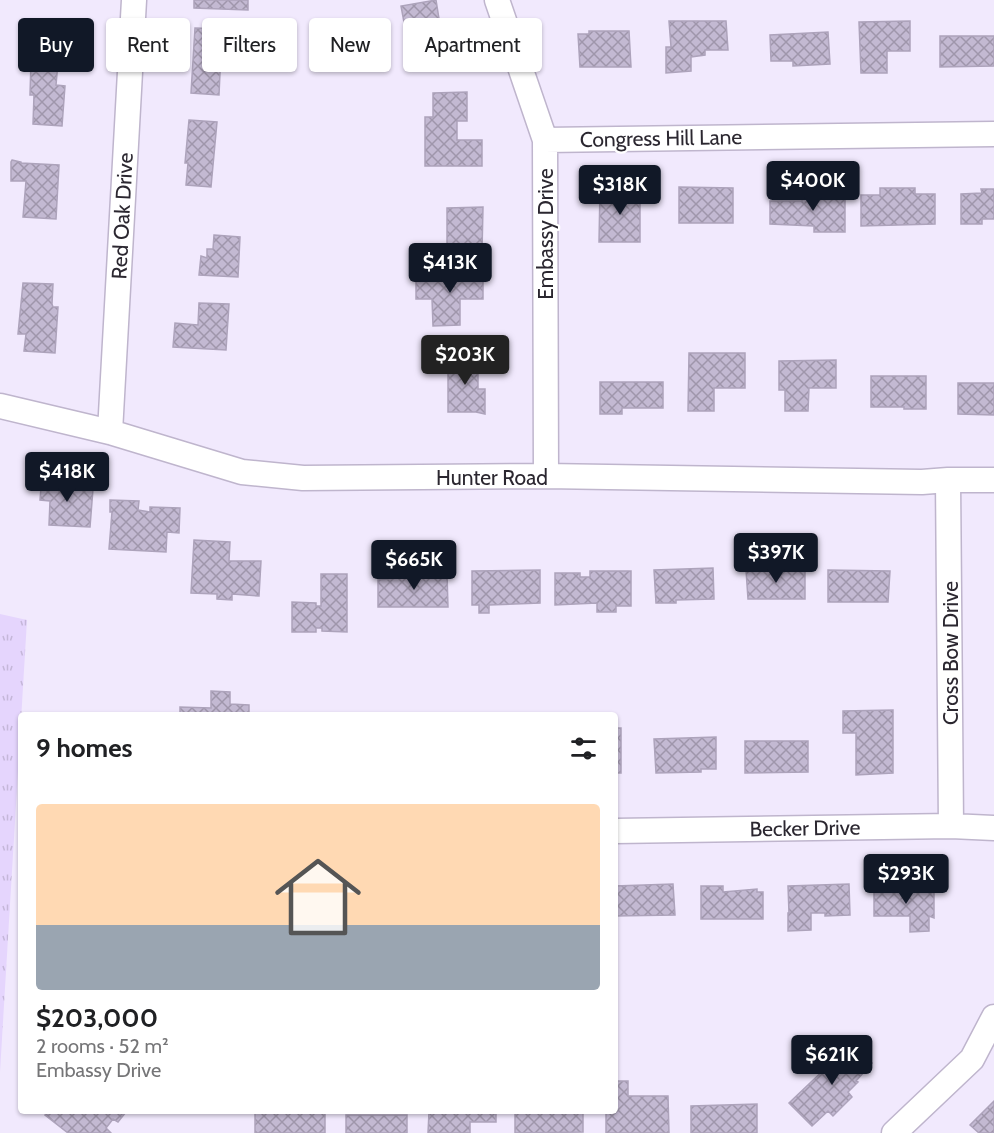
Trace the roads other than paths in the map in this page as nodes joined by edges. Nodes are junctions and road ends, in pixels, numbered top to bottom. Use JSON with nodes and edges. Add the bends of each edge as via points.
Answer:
{"nodes":[{"id":1,"x":134,"y":0,"type":"edge"},
{"id":2,"x":497,"y":0,"type":"edge"},
{"id":3,"x":994,"y":134,"type":"edge"},
{"id":4,"x":545,"y":140,"type":"junction"},
{"id":5,"x":0,"y":406,"type":"edge"},
{"id":6,"x":110,"y":432,"type":"junction"},
{"id":7,"x":546,"y":476,"type":"junction"},
{"id":8,"x":948,"y":480,"type":"junction"},
{"id":9,"x":994,"y":480,"type":"edge"},
{"id":10,"x":951,"y":826,"type":"junction"},
{"id":11,"x":994,"y":828,"type":"edge"},
{"id":12,"x":618,"y":831,"type":"edge"},
{"id":13,"x":994,"y":1017,"type":"edge"},
{"id":14,"x":894,"y":1133,"type":"edge"}],
"edges":[{"from":1,"to":6,"type":"street","name":"Red Oak Drive"},
{"from":2,"to":4,"type":"street","name":"Embassy Drive"},
{"from":3,"to":4,"type":"street","name":"Congress Hill Lane"},
{"from":4,"to":7,"type":"street","name":"Embassy Drive"},
{"from":5,"to":6,"type":"street","name":"Hunter Road"},
{"from":6,"to":7,"type":"street","name":"Hunter Road","via":[[242,472],[303,478]]},
{"from":7,"to":8,"type":"street","name":"Hunter Road"},
{"from":8,"to":9,"type":"street","name":"Hunter Road"},
{"from":8,"to":10,"type":"street","name":"Cross Bow Drive"},
{"from":10,"to":11,"type":"street","name":"Becker Drive"},
{"from":10,"to":12,"type":"street","name":"Becker Drive"},
{"from":13,"to":14,"type":"street","via":[[972,1059]]}]}
